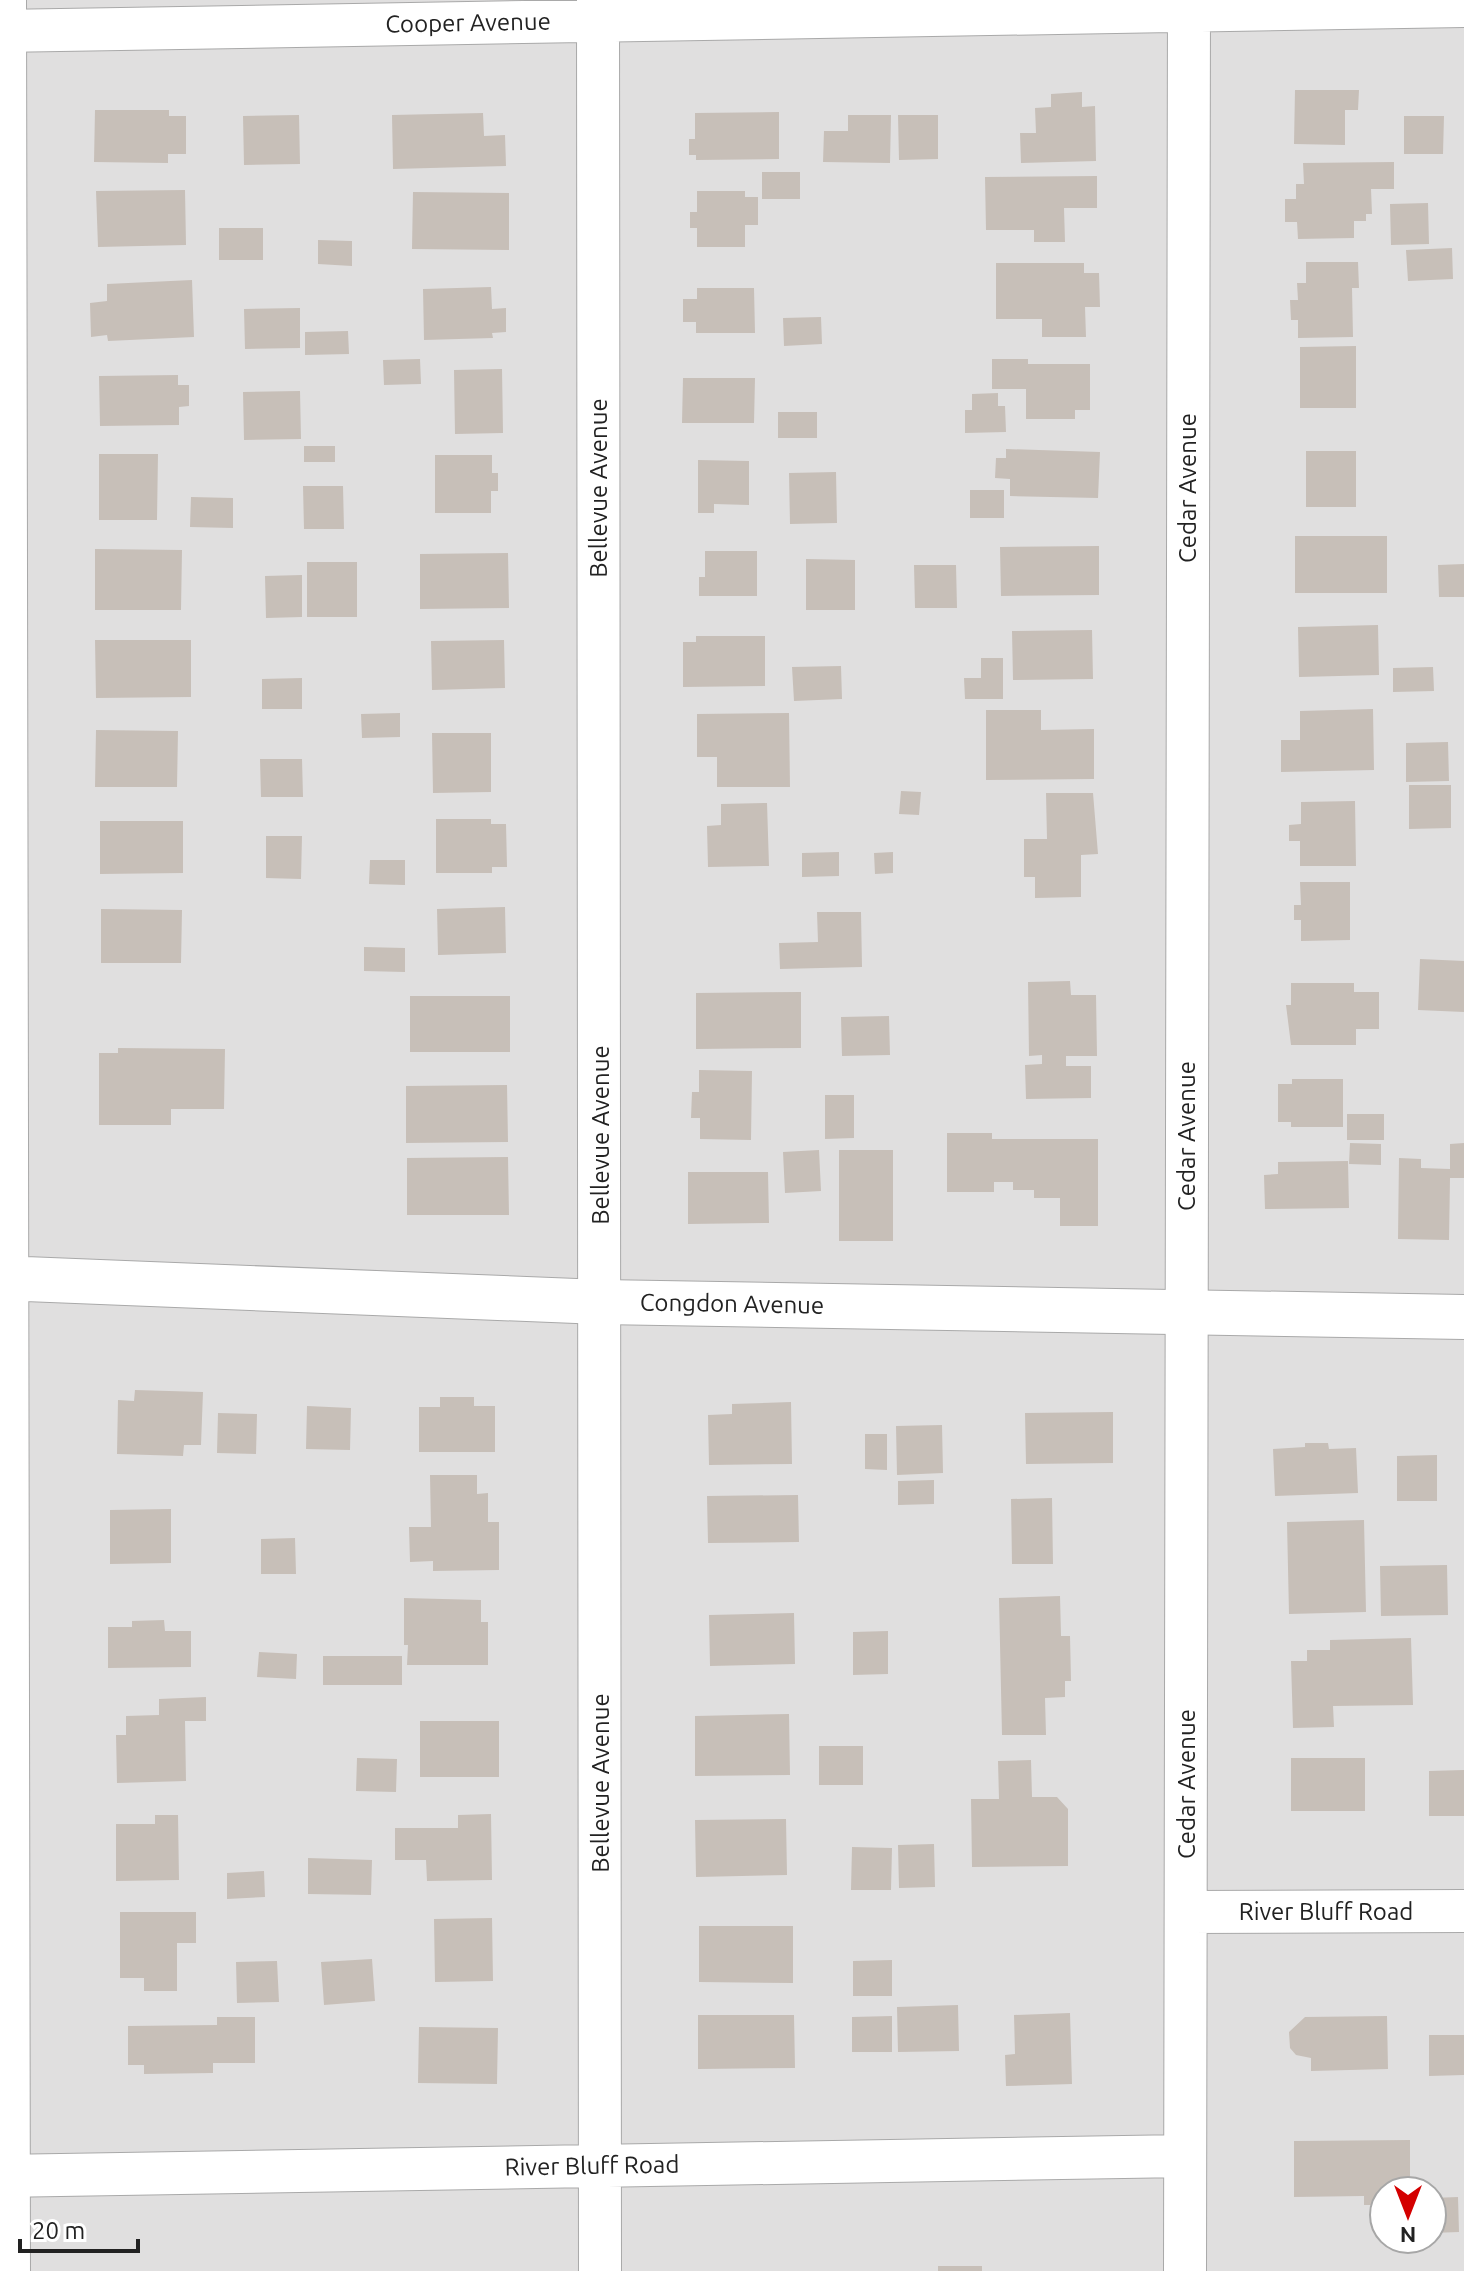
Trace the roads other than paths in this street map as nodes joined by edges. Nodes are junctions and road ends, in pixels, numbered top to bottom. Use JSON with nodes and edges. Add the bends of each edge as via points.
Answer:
{"nodes":[{"id":1,"x":1189,"y":6,"type":"edge"},
{"id":2,"x":1464,"y":6,"type":"edge"},
{"id":3,"x":598,"y":10,"type":"edge"},
{"id":4,"x":3,"y":20,"type":"edge"},
{"id":5,"x":4,"y":1278,"type":"edge"},
{"id":6,"x":601,"y":1302,"type":"junction"},
{"id":7,"x":1187,"y":1312,"type":"junction"},
{"id":8,"x":1464,"y":1317,"type":"edge"},
{"id":9,"x":1464,"y":1911,"type":"edge"},
{"id":10,"x":1187,"y":1912,"type":"junction"},
{"id":11,"x":1185,"y":2156,"type":"junction"},
{"id":12,"x":600,"y":2166,"type":"junction"},
{"id":13,"x":4,"y":2176,"type":"edge"},
{"id":14,"x":8,"y":2271,"type":"edge"},
{"id":15,"x":600,"y":2271,"type":"edge"},
{"id":16,"x":1185,"y":2271,"type":"edge"}],
"edges":[{"from":1,"to":2,"type":"street","name":"Cooper Avenue"},
{"from":1,"to":3,"type":"street","name":"Cooper Avenue"},
{"from":1,"to":7,"type":"street","name":"Cedar Avenue"},
{"from":3,"to":4,"type":"street","name":"Cooper Avenue"},
{"from":3,"to":6,"type":"street","name":"Bellevue Avenue"},
{"from":4,"to":5,"type":"street"},
{"from":5,"to":6,"type":"street","name":"Congdon Avenue"},
{"from":5,"to":13,"type":"street"},
{"from":6,"to":7,"type":"street","name":"Congdon Avenue"},
{"from":6,"to":12,"type":"street","name":"Bellevue Avenue"},
{"from":7,"to":8,"type":"street","name":"Congdon Avenue"},
{"from":7,"to":10,"type":"street","name":"Cedar Avenue"},
{"from":9,"to":10,"type":"street","name":"River Bluff Road"},
{"from":10,"to":11,"type":"street","name":"Cedar Avenue"},
{"from":11,"to":12,"type":"street","name":"River Bluff Road"},
{"from":11,"to":16,"type":"street","name":"Cedar Avenue"},
{"from":12,"to":13,"type":"street","name":"River Bluff Road"},
{"from":12,"to":15,"type":"street","name":"Bellevue Avenue"},
{"from":13,"to":14,"type":"street"}]}
